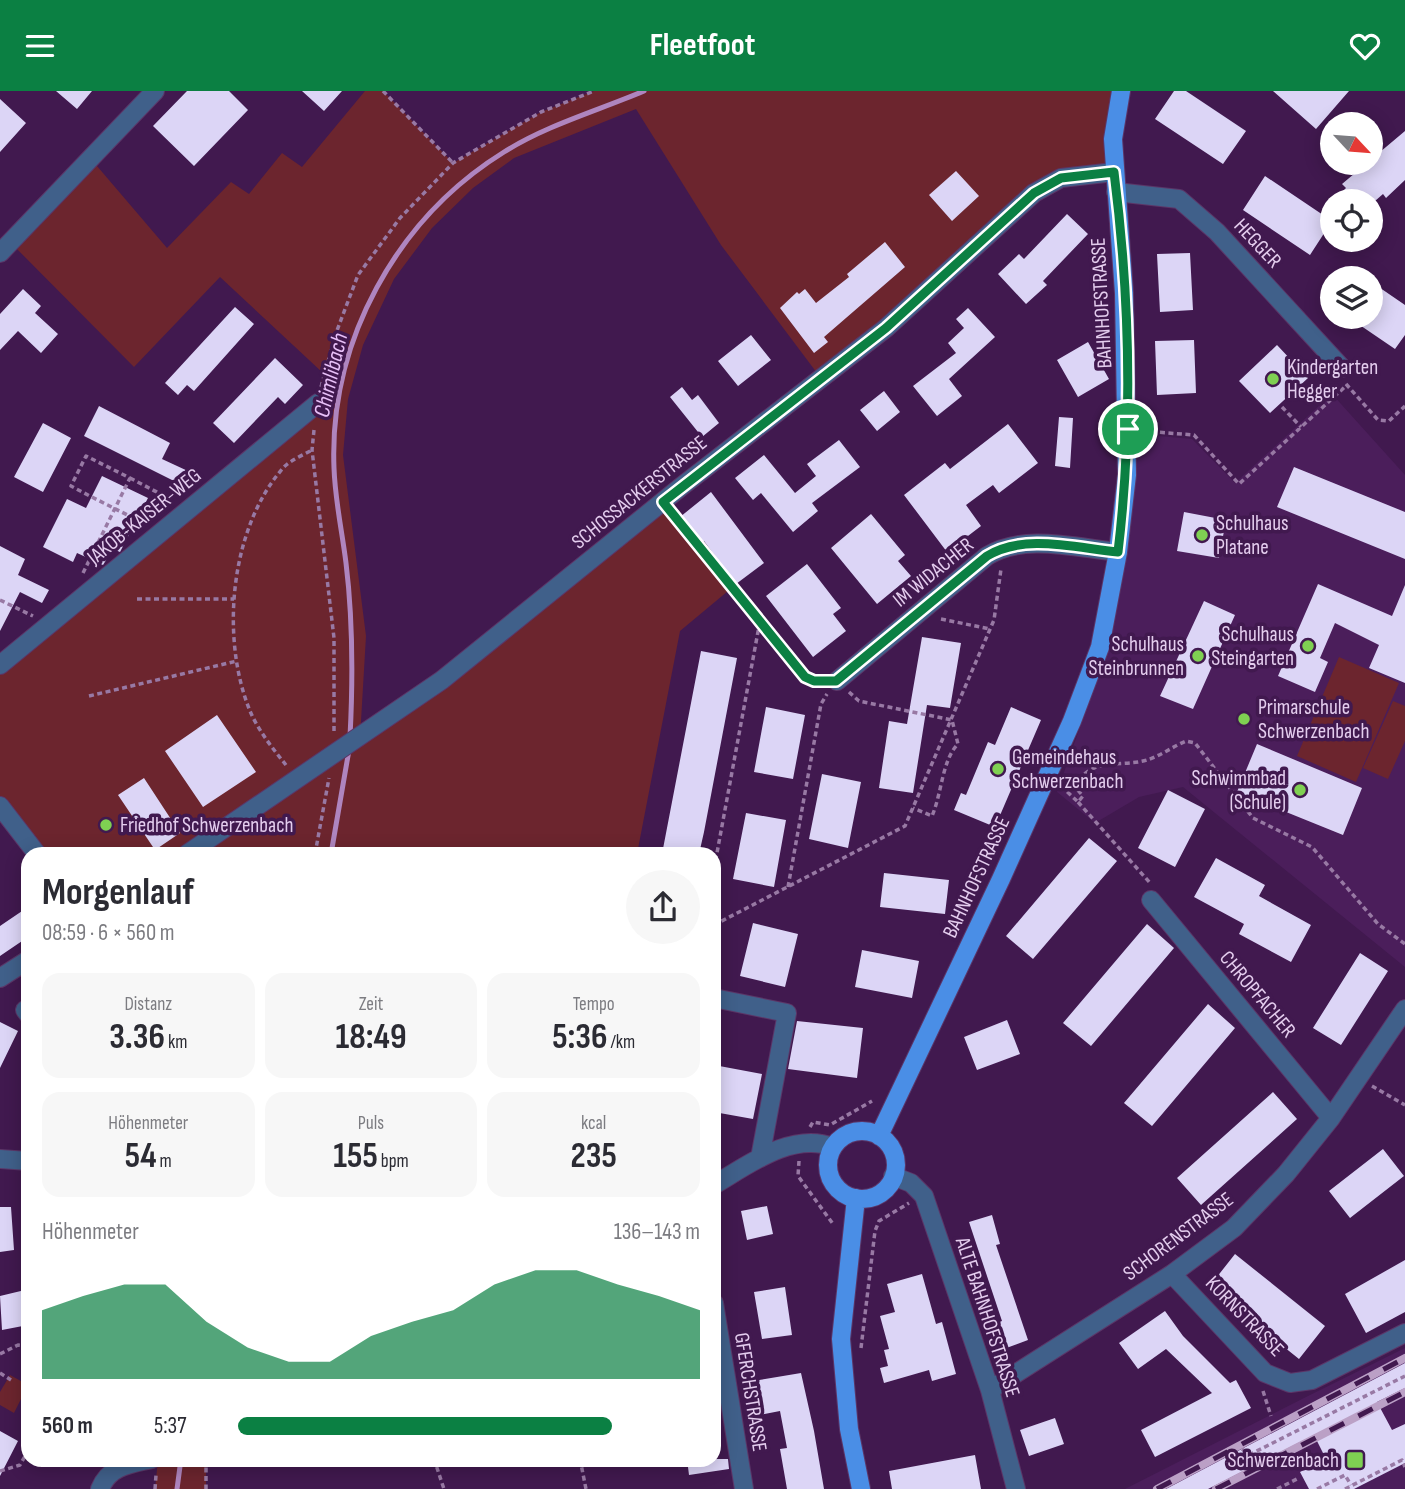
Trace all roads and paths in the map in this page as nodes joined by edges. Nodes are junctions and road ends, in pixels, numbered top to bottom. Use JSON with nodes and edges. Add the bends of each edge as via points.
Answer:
{"nodes":[{"id":1,"x":155,"y":91,"type":"edge"},
{"id":2,"x":383,"y":91,"type":"edge"},
{"id":3,"x":594,"y":91,"type":"edge"},
{"id":4,"x":1121,"y":91,"type":"edge"},
{"id":5,"x":453,"y":163,"type":"junction"},
{"id":6,"x":1114,"y":172,"type":"junction"},
{"id":7,"x":1116,"y":192,"type":"junction"},
{"id":8,"x":0,"y":253,"type":"edge"},
{"id":9,"x":1344,"y":377,"type":"junction"},
{"id":10,"x":318,"y":403,"type":"junction"},
{"id":11,"x":1405,"y":406,"type":"edge"},
{"id":12,"x":1282,"y":407,"type":"dead end"},
{"id":13,"x":1301,"y":427,"type":"junction"},
{"id":14,"x":1128,"y":429,"type":"junction"},
{"id":15,"x":312,"y":450,"type":"junction"},
{"id":16,"x":130,"y":478,"type":"junction"},
{"id":17,"x":663,"y":502,"type":"junction"},
{"id":18,"x":115,"y":509,"type":"junction"},
{"id":19,"x":190,"y":509,"type":"junction"},
{"id":20,"x":127,"y":515,"type":"dead end"},
{"id":21,"x":1004,"y":546,"type":"junction"},
{"id":22,"x":1118,"y":552,"type":"junction"},
{"id":23,"x":81,"y":578,"type":"dead end"},
{"id":24,"x":136,"y":599,"type":"dead end"},
{"id":25,"x":234,"y":599,"type":"junction"},
{"id":26,"x":0,"y":600,"type":"edge"},
{"id":27,"x":917,"y":614,"type":"junction"},
{"id":28,"x":760,"y":621,"type":"junction"},
{"id":29,"x":50,"y":624,"type":"junction"},
{"id":30,"x":990,"y":629,"type":"junction"},
{"id":31,"x":237,"y":661,"type":"junction"},
{"id":32,"x":0,"y":665,"type":"edge"},
{"id":33,"x":836,"y":681,"type":"junction"},
{"id":34,"x":89,"y":696,"type":"dead end"},
{"id":35,"x":952,"y":720,"type":"junction"},
{"id":36,"x":336,"y":754,"type":"junction"},
{"id":37,"x":1047,"y":776,"type":"junction"},
{"id":38,"x":298,"y":780,"type":"junction"},
{"id":39,"x":1078,"y":801,"type":"junction"},
{"id":40,"x":0,"y":806,"type":"edge"},
{"id":41,"x":913,"y":808,"type":"junction"},
{"id":42,"x":32,"y":847,"type":"edge"},
{"id":43,"x":198,"y":847,"type":"edge"},
{"id":44,"x":316,"y":847,"type":"edge"},
{"id":45,"x":718,"y":847,"type":"edge"},
{"id":46,"x":788,"y":887,"type":"junction"},
{"id":47,"x":1151,"y":900,"type":"joint"},
{"id":48,"x":721,"y":921,"type":"edge"},
{"id":49,"x":1405,"y":944,"type":"edge"},
{"id":50,"x":21,"y":964,"type":"edge"},
{"id":51,"x":0,"y":978,"type":"edge"},
{"id":52,"x":721,"y":999,"type":"edge"},
{"id":53,"x":1405,"y":1009,"type":"edge"},
{"id":54,"x":1358,"y":1078,"type":"junction"},
{"id":55,"x":1405,"y":1105,"type":"edge"},
{"id":56,"x":1331,"y":1118,"type":"junction"},
{"id":57,"x":879,"y":1136,"type":"junction"},
{"id":58,"x":833,"y":1147,"type":"junction"},
{"id":59,"x":760,"y":1158,"type":"junction"},
{"id":60,"x":0,"y":1159,"type":"edge"},
{"id":61,"x":21,"y":1160,"type":"edge"},
{"id":62,"x":893,"y":1176,"type":"junction"},
{"id":63,"x":721,"y":1181,"type":"edge"},
{"id":64,"x":924,"y":1196,"type":"junction"},
{"id":65,"x":856,"y":1198,"type":"junction"},
{"id":66,"x":1172,"y":1274,"type":"junction"},
{"id":67,"x":1405,"y":1333,"type":"edge"},
{"id":68,"x":21,"y":1345,"type":"edge"},
{"id":69,"x":721,"y":1346,"type":"edge"},
{"id":70,"x":0,"y":1354,"type":"edge"},
{"id":71,"x":862,"y":1359,"type":"dead end"},
{"id":72,"x":0,"y":1373,"type":"edge"},
{"id":73,"x":1405,"y":1376,"type":"edge"},
{"id":74,"x":11,"y":1380,"type":"dead end"},
{"id":75,"x":990,"y":1389,"type":"junction"},
{"id":76,"x":1262,"y":1391,"type":"dead end"},
{"id":77,"x":1271,"y":1416,"type":"dead end"},
{"id":78,"x":1242,"y":1448,"type":"dead end"},
{"id":79,"x":1249,"y":1455,"type":"junction"},
{"id":80,"x":21,"y":1463,"type":"edge"},
{"id":81,"x":1252,"y":1466,"type":"dead end"},
{"id":82,"x":114,"y":1467,"type":"edge"},
{"id":83,"x":205,"y":1467,"type":"edge"},
{"id":84,"x":437,"y":1467,"type":"edge"},
{"id":85,"x":582,"y":1467,"type":"edge"},
{"id":86,"x":1405,"y":1467,"type":"edge"},
{"id":87,"x":0,"y":1471,"type":"edge"},
{"id":88,"x":1297,"y":1479,"type":"dead end"},
{"id":89,"x":1351,"y":1486,"type":"junction"},
{"id":90,"x":100,"y":1489,"type":"edge"},
{"id":91,"x":206,"y":1489,"type":"edge"},
{"id":92,"x":444,"y":1489,"type":"edge"},
{"id":93,"x":586,"y":1489,"type":"edge"},
{"id":94,"x":744,"y":1489,"type":"edge"},
{"id":95,"x":860,"y":1489,"type":"edge"},
{"id":96,"x":1016,"y":1489,"type":"edge"},
{"id":97,"x":1277,"y":1489,"type":"edge"},
{"id":98,"x":1317,"y":1489,"type":"edge"},
{"id":99,"x":1345,"y":1489,"type":"edge"}],
"edges":[{"from":1,"to":8,"type":"street"},
{"from":2,"to":5,"type":"path"},
{"from":3,"to":5,"type":"path","via":[[541,112]]},
{"from":4,"to":6,"type":"main road","name":"BAHNHOFSTRASSE","via":[[1113,139]]},
{"from":5,"to":10,"type":"path","via":[[400,218],[358,275],[332,346]]},
{"from":6,"to":7,"type":"main road","name":"BAHNHOFSTRASSE"},
{"from":6,"to":17,"type":"street","name":"SCHOSSACKERSTRASSE","via":[[1061,178],[1034,193],[886,328]]},
{"from":7,"to":9,"type":"street","name":"HEGGER","via":[[1179,199],[1217,232]]},
{"from":7,"to":14,"type":"main road","name":"BAHNHOFSTRASSE","via":[[1125,293]]},
{"from":9,"to":11,"type":"path","via":[[1378,421],[1389,421]]},
{"from":9,"to":13,"type":"path"},
{"from":10,"to":15,"type":"path"},
{"from":10,"to":19,"type":"street","name":"JAKOB-KAISER-WEG"},
{"from":12,"to":13,"type":"path"},
{"from":13,"to":14,"type":"path","via":[[1239,484],[1194,435]]},
{"from":14,"to":22,"type":"main road","name":"BAHNHOFSTRASSE"},
{"from":15,"to":25,"type":"path","via":[[286,465],[262,498],[242,544]]},
{"from":15,"to":36,"type":"path","via":[[334,638]]},
{"from":16,"to":18,"type":"path"},
{"from":16,"to":18,"type":"path","via":[[86,456],[71,486]]},
{"from":16,"to":19,"type":"path"},
{"from":17,"to":28,"type":"path"},
{"from":17,"to":36,"type":"street","name":"SCHOSSACKERSTRASSE","via":[[442,680]]},
{"from":18,"to":20,"type":"path"},
{"from":18,"to":23,"type":"path"},
{"from":19,"to":29,"type":"street","name":"JAKOB-KAISER-WEG"},
{"from":21,"to":22,"type":"street","name":"IM WIDACHER","via":[[1021,543]]},
{"from":21,"to":27,"type":"street","name":"IM WIDACHER"},
{"from":21,"to":30,"type":"path"},
{"from":22,"to":37,"type":"main road","name":"BAHNHOFSTRASSE","via":[[1100,647]]},
{"from":24,"to":25,"type":"path"},
{"from":25,"to":31,"type":"path"},
{"from":26,"to":29,"type":"path"},
{"from":27,"to":30,"type":"path"},
{"from":27,"to":33,"type":"street","name":"IM WIDACHER"},
{"from":28,"to":33,"type":"path","via":[[805,677]]},
{"from":28,"to":45,"type":"path"},
{"from":29,"to":32,"type":"street","name":"JAKOB-KAISER-WEG"},
{"from":30,"to":35,"type":"path"},
{"from":31,"to":34,"type":"path"},
{"from":31,"to":38,"type":"path","via":[[250,712]]},
{"from":33,"to":35,"type":"path","via":[[859,701]]},
{"from":33,"to":46,"type":"path","via":[[821,704]]},
{"from":35,"to":41,"type":"path"},
{"from":35,"to":41,"type":"path","via":[[958,744],[948,758],[942,793],[932,816]]},
{"from":36,"to":38,"type":"street","name":"SCHOSSACKERSTRASSE"},
{"from":36,"to":44,"type":"path"},
{"from":37,"to":39,"type":"path"},
{"from":37,"to":57,"type":"main road","name":"BAHNHOFSTRASSE"},
{"from":38,"to":43,"type":"street","name":"SCHOSSACKERSTRASSE"},
{"from":39,"to":47,"type":"path","via":[[1158,892]]},
{"from":39,"to":49,"type":"path","via":[[1083,796],[1075,787],[1081,776],[1104,762],[1147,760],[1186,741],[1195,743],[1253,818],[1312,847],[1378,924]]},
{"from":40,"to":42,"type":"street"},
{"from":41,"to":46,"type":"path","via":[[905,826]]},
{"from":46,"to":48,"type":"path"},
{"from":47,"to":56,"type":"street","name":"CHROPFACHER"},
{"from":50,"to":51,"type":"street"},
{"from":52,"to":59,"type":"street","via":[[787,1013]]},
{"from":53,"to":54,"type":"street","name":"SCHORENSTRASSE"},
{"from":54,"to":55,"type":"path"},
{"from":54,"to":56,"type":"street","name":"SCHORENSTRASSE"},
{"from":56,"to":66,"type":"street","name":"SCHORENSTRASSE","via":[[1234,1228]]},
{"from":57,"to":58,"type":"main road","via":[[859,1131],[839,1139]]},
{"from":57,"to":62,"type":"main road","via":[[895,1158]]},
{"from":58,"to":59,"type":"street","via":[[813,1141]]},
{"from":58,"to":65,"type":"main road","via":[[828,1165],[833,1183]]},
{"from":59,"to":63,"type":"street"},
{"from":60,"to":61,"type":"street"},
{"from":62,"to":64,"type":"street","via":[[911,1183]]},
{"from":62,"to":65,"type":"main road","via":[[883,1191]]},
{"from":64,"to":71,"type":"path","via":[[879,1221],[865,1300]]},
{"from":64,"to":75,"type":"street","name":"ALTE BAHNHOFSTRASSE"},
{"from":65,"to":95,"type":"main road","via":[[841,1339]]},
{"from":66,"to":67,"type":"street","name":"KORNSTRASSE","via":[[1265,1373],[1290,1383],[1312,1380]]},
{"from":66,"to":75,"type":"street","name":"SCHORENSTRASSE"},
{"from":68,"to":70,"type":"path"},
{"from":69,"to":94,"type":"street","name":"GFERCHSTRASSE"},
{"from":72,"to":74,"type":"path"},
{"from":73,"to":79,"type":"path"},
{"from":75,"to":96,"type":"street","name":"ALTE BAHNHOFSTRASSE"},
{"from":76,"to":77,"type":"path"},
{"from":78,"to":79,"type":"path"},
{"from":79,"to":81,"type":"path"},
{"from":80,"to":87,"type":"path"},
{"from":82,"to":90,"type":"street"},
{"from":83,"to":91,"type":"path"},
{"from":84,"to":92,"type":"path"},
{"from":85,"to":93,"type":"path"},
{"from":86,"to":89,"type":"path","via":[[1402,1460]]},
{"from":88,"to":97,"type":"path"},
{"from":89,"to":98,"type":"path","via":[[1345,1475]]},
{"from":89,"to":99,"type":"path"}]}
